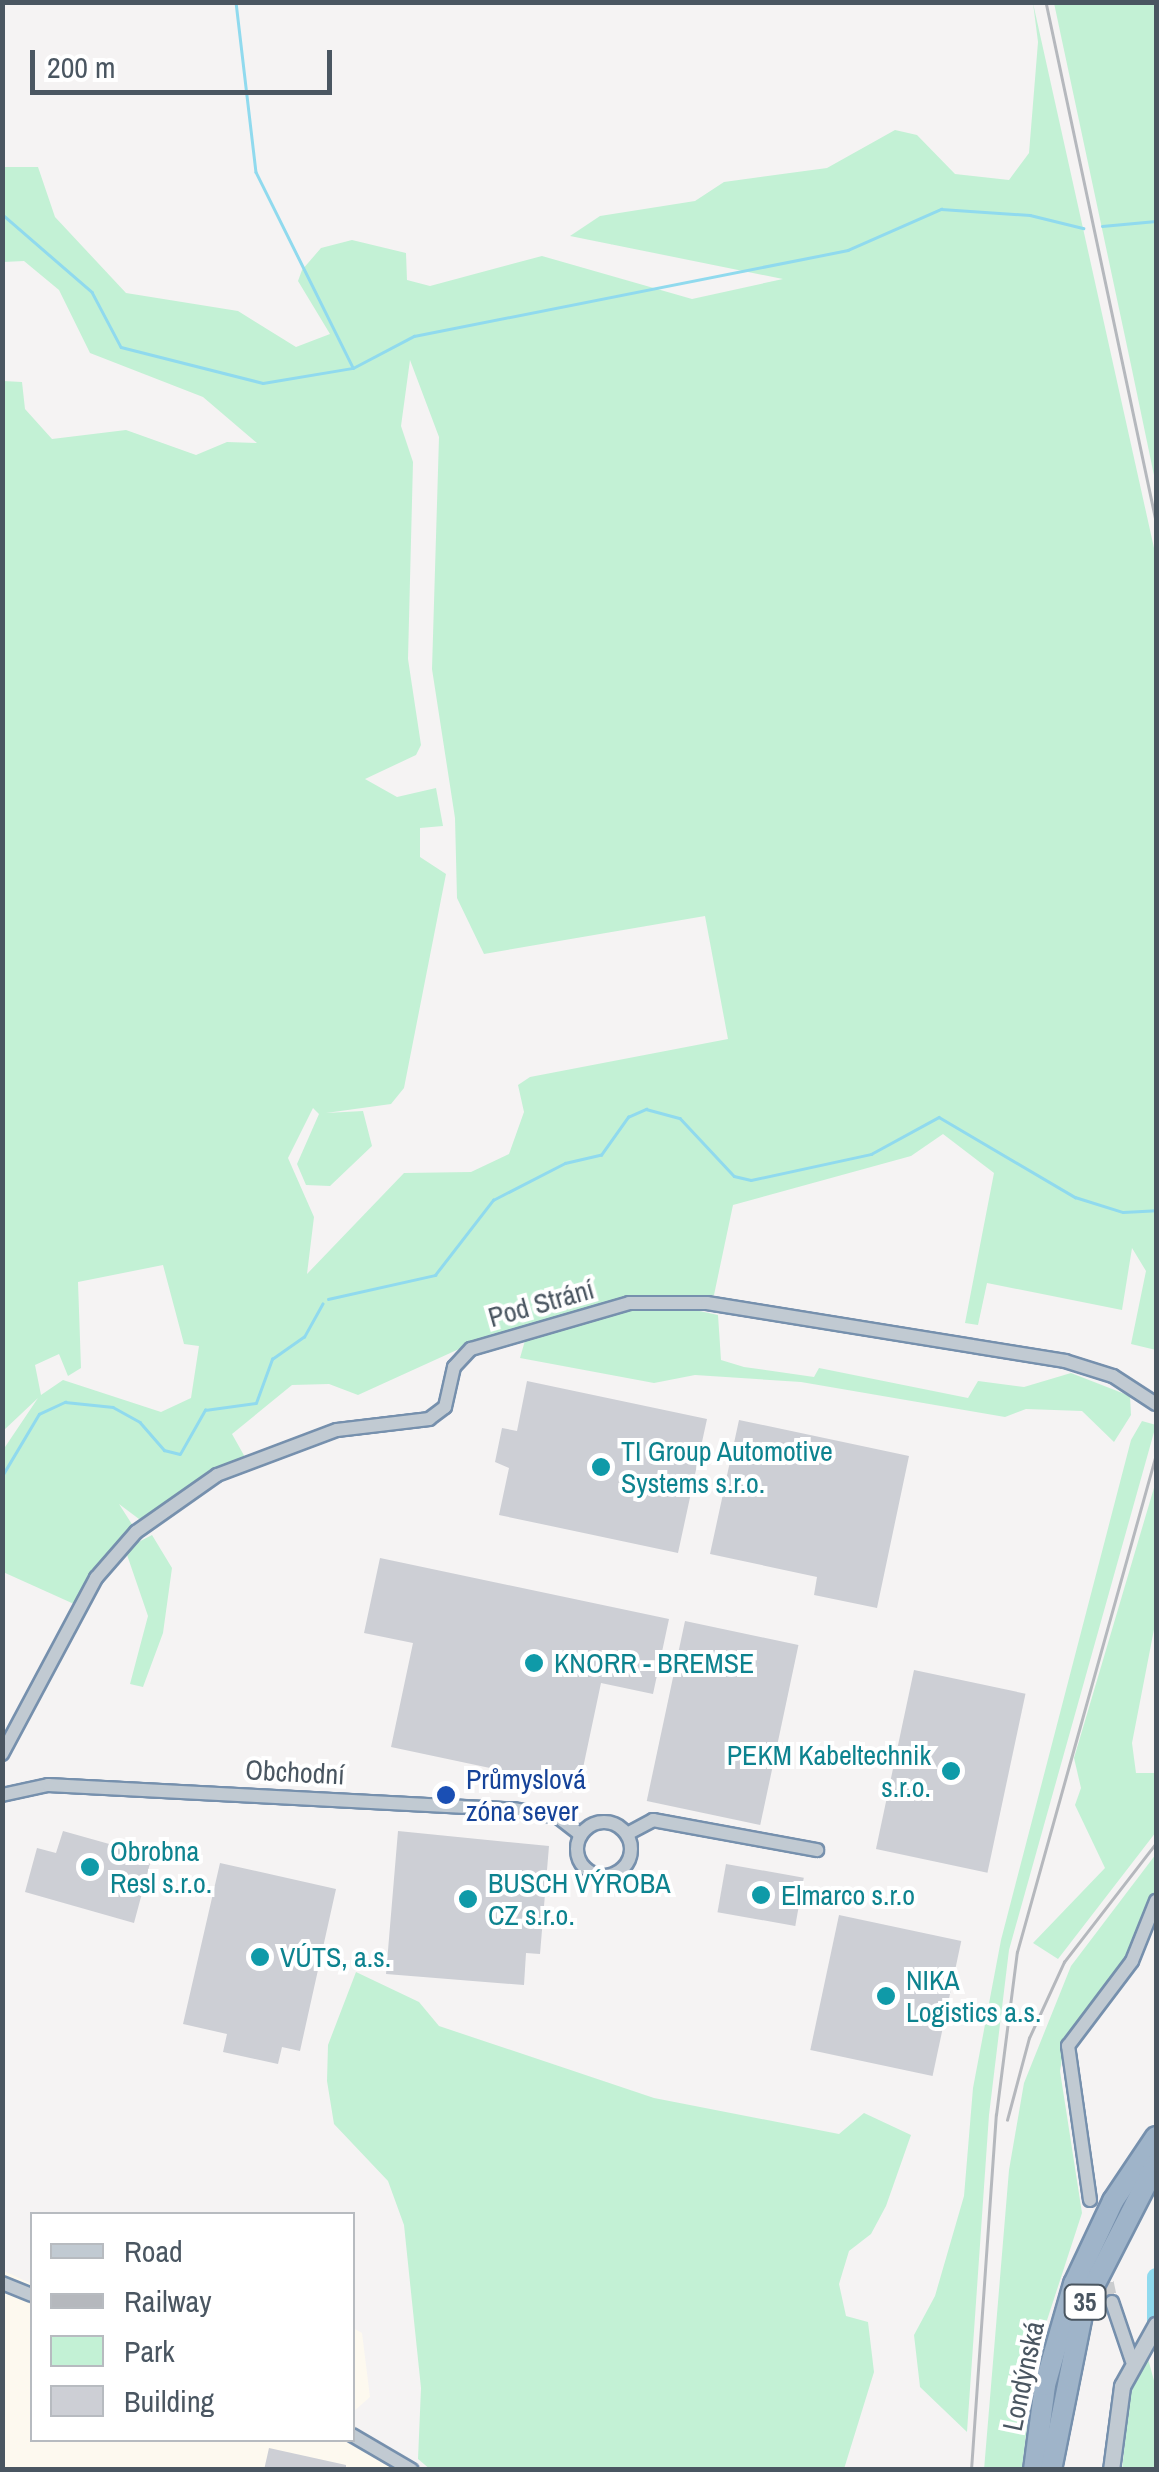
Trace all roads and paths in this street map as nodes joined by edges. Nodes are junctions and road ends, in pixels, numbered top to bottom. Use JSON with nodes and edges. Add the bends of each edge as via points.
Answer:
{"nodes":[{"id":1,"x":1156,"y":1404,"type":"edge"},
{"id":2,"x":2,"y":1754,"type":"edge"},
{"id":3,"x":2,"y":1795,"type":"edge"},
{"id":4,"x":627,"y":1834,"type":"junction"},
{"id":5,"x":581,"y":1835,"type":"junction"},
{"id":6,"x":816,"y":1850,"type":"dead end"},
{"id":7,"x":1156,"y":1901,"type":"edge"},
{"id":8,"x":1156,"y":2137,"type":"edge"},
{"id":9,"x":1156,"y":2164,"type":"edge"},
{"id":10,"x":1090,"y":2200,"type":"dead end"},
{"id":11,"x":2,"y":2284,"type":"edge"},
{"id":12,"x":30,"y":2294,"type":"edge"},
{"id":13,"x":1112,"y":2302,"type":"tunnel mouth"},
{"id":14,"x":1156,"y":2325,"type":"edge"},
{"id":15,"x":1132,"y":2361,"type":"junction"},
{"id":16,"x":355,"y":2437,"type":"edge"},
{"id":17,"x":412,"y":2470,"type":"edge"},
{"id":18,"x":1034,"y":2470,"type":"edge"},
{"id":19,"x":1051,"y":2470,"type":"edge"},
{"id":20,"x":1111,"y":2470,"type":"edge"}],
"edges":[{"from":1,"to":2,"type":"street","name":"Pod Strání","via":[[1113,1376],[1066,1361],[708,1303],[629,1303],[471,1349],[454,1367],[444,1407],[430,1419],[337,1430],[216,1475],[136,1532],[96,1578]]},
{"from":3,"to":5,"type":"street","name":"Obchodní","via":[[48,1785],[514,1809],[558,1817]]},
{"from":4,"to":5,"type":"street","name":"Obchodní","via":[[606,1822]]},
{"from":4,"to":5,"type":"street","via":[[627,1862],[603,1876],[579,1858]]},
{"from":4,"to":6,"type":"street","name":"Obchodní","via":[[653,1820]]},
{"from":7,"to":10,"type":"street","via":[[1132,1961],[1068,2046]]},
{"from":8,"to":18,"type":"highway","name":"Londýnská","number":"35","via":[[1113,2201],[1074,2284],[1045,2385]]},
{"from":9,"to":19,"type":"highway","name":"Londýnská","number":"35","via":[[1084,2304]]},
{"from":11,"to":12,"type":"street"},
{"from":13,"to":15,"type":"street"},
{"from":14,"to":15,"type":"street"},
{"from":15,"to":20,"type":"street","via":[[1110,2436]]},
{"from":16,"to":17,"type":"street"}]}
